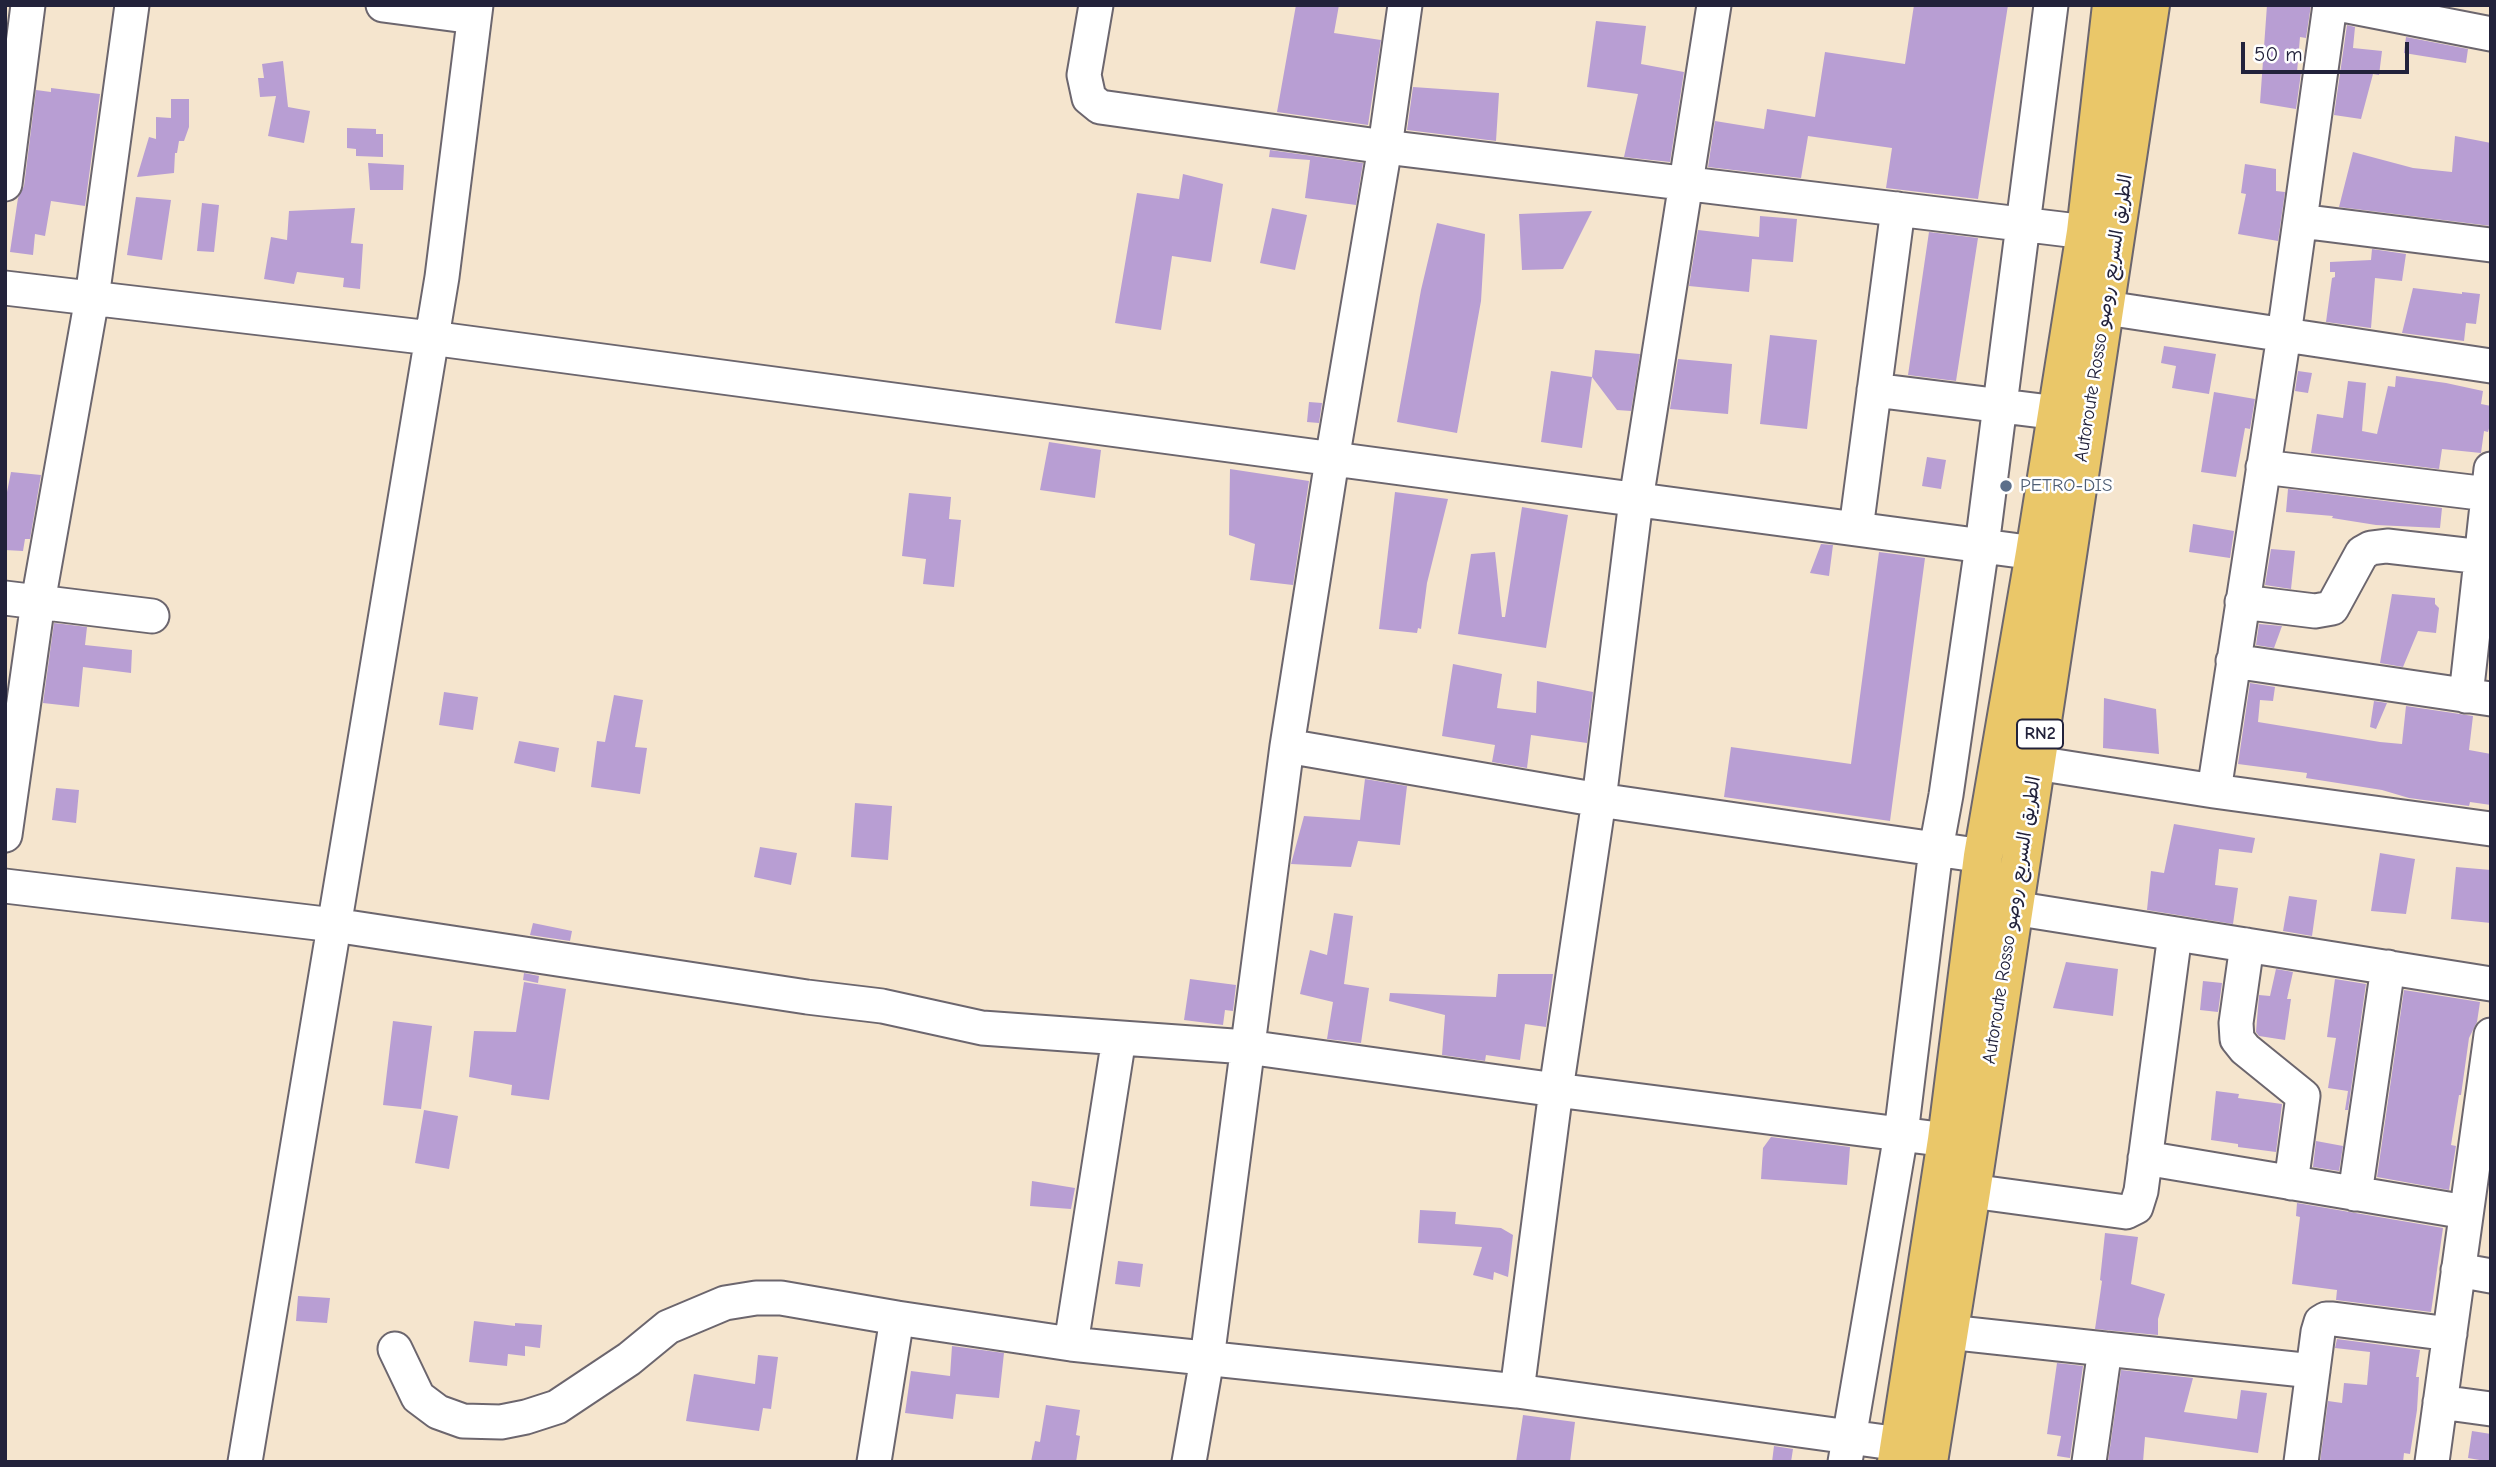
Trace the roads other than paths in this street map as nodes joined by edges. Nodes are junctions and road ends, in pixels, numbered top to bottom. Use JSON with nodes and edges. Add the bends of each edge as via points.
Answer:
{"nodes":[{"id":1,"x":28,"y":5,"type":"edge"},
{"id":2,"x":132,"y":5,"type":"edge"},
{"id":3,"x":383,"y":5,"type":"edge"},
{"id":4,"x":1096,"y":5,"type":"edge"},
{"id":5,"x":1405,"y":5,"type":"edge"},
{"id":6,"x":1714,"y":5,"type":"edge"},
{"id":7,"x":2050,"y":5,"type":"edge"},
{"id":8,"x":2112,"y":5,"type":"edge"},
{"id":9,"x":2150,"y":5,"type":"edge"},
{"id":10,"x":2330,"y":5,"type":"edge"},
{"id":11,"x":2343,"y":5,"type":"edge"},
{"id":12,"x":475,"y":11,"type":"edge"},
{"id":13,"x":2491,"y":34,"type":"edge"},
{"id":14,"x":1385,"y":147,"type":"junction"},
{"id":15,"x":1685,"y":183,"type":"junction"},
{"id":16,"x":5,"y":184,"type":"edge"},
{"id":17,"x":1898,"y":209,"type":"junction"},
{"id":18,"x":2300,"y":221,"type":"junction"},
{"id":19,"x":2022,"y":224,"type":"junction"},
{"id":20,"x":2086,"y":232,"type":"junction"},
{"id":21,"x":2491,"y":245,"type":"edge"},
{"id":22,"x":5,"y":288,"type":"edge"},
{"id":23,"x":92,"y":298,"type":"junction"},
{"id":24,"x":2106,"y":309,"type":"junction"},
{"id":25,"x":2284,"y":335,"type":"junction"},
{"id":26,"x":431,"y":338,"type":"junction"},
{"id":27,"x":2491,"y":366,"type":"edge"},
{"id":28,"x":1874,"y":390,"type":"junction"},
{"id":29,"x":2000,"y":406,"type":"junction"},
{"id":30,"x":2058,"y":413,"type":"junction"},
{"id":31,"x":1332,"y":460,"type":"junction"},
{"id":32,"x":2263,"y":467,"type":"junction"},
{"id":33,"x":2490,"y":482,"type":"edge"},
{"id":34,"x":1636,"y":500,"type":"junction"},
{"id":35,"x":1856,"y":529,"type":"junction"},
{"id":36,"x":1982,"y":546,"type":"junction"},
{"id":37,"x":2035,"y":553,"type":"junction"},
{"id":38,"x":2487,"y":558,"type":"edge"},
{"id":39,"x":5,"y":598,"type":"edge"},
{"id":40,"x":38,"y":602,"type":"junction"},
{"id":41,"x":2242,"y":602,"type":"junction"},
{"id":42,"x":152,"y":616,"type":"dead end"},
{"id":43,"x":2233,"y":661,"type":"junction"},
{"id":44,"x":2479,"y":698,"type":"edge"},
{"id":45,"x":1287,"y":746,"type":"junction"},
{"id":46,"x":2035,"y":763,"type":"junction"},
{"id":47,"x":2214,"y":791,"type":"junction"},
{"id":48,"x":1599,"y":800,"type":"junction"},
{"id":49,"x":2491,"y":830,"type":"edge"},
{"id":50,"x":5,"y":835,"type":"edge"},
{"id":51,"x":1936,"y":849,"type":"junction"},
{"id":52,"x":1983,"y":856,"type":"junction"},
{"id":53,"x":5,"y":886,"type":"edge"},
{"id":54,"x":2012,"y":908,"type":"junction"},
{"id":55,"x":334,"y":925,"type":"junction"},
{"id":56,"x":2175,"y":934,"type":"junction"},
{"id":57,"x":2247,"y":945,"type":"junction"},
{"id":58,"x":2388,"y":967,"type":"junction"},
{"id":59,"x":2491,"y":984,"type":"edge"},
{"id":60,"x":2491,"y":1035,"type":"edge"},
{"id":61,"x":1119,"y":1038,"type":"junction"},
{"id":62,"x":1247,"y":1046,"type":"junction"},
{"id":63,"x":1556,"y":1090,"type":"junction"},
{"id":64,"x":1901,"y":1134,"type":"junction"},
{"id":65,"x":1947,"y":1140,"type":"junction"},
{"id":66,"x":2145,"y":1158,"type":"junction"},
{"id":67,"x":2291,"y":1183,"type":"junction"},
{"id":68,"x":1971,"y":1191,"type":"junction"},
{"id":69,"x":2354,"y":1194,"type":"junction"},
{"id":70,"x":2466,"y":1212,"type":"junction"},
{"id":71,"x":2459,"y":1270,"type":"junction"},
{"id":72,"x":2491,"y":1276,"type":"edge"},
{"id":73,"x":897,"y":1318,"type":"junction"},
{"id":74,"x":1948,"y":1332,"type":"junction"},
{"id":75,"x":2450,"y":1334,"type":"junction"},
{"id":76,"x":1071,"y":1344,"type":"junction"},
{"id":77,"x":395,"y":1349,"type":"dead end"},
{"id":78,"x":2105,"y":1349,"type":"junction"},
{"id":79,"x":1207,"y":1359,"type":"junction"},
{"id":80,"x":2313,"y":1371,"type":"junction"},
{"id":81,"x":1517,"y":1391,"type":"junction"},
{"id":82,"x":2440,"y":1402,"type":"junction"},
{"id":83,"x":2491,"y":1409,"type":"edge"},
{"id":84,"x":1847,"y":1449,"type":"edge"},
{"id":85,"x":1909,"y":1456,"type":"edge"},
{"id":86,"x":245,"y":1462,"type":"edge"},
{"id":87,"x":874,"y":1462,"type":"edge"},
{"id":88,"x":1189,"y":1462,"type":"edge"},
{"id":89,"x":2089,"y":1462,"type":"edge"},
{"id":90,"x":2301,"y":1462,"type":"edge"},
{"id":91,"x":2432,"y":1462,"type":"edge"}],
"edges":[{"from":1,"to":16,"type":"street"},
{"from":2,"to":23,"type":"street"},
{"from":3,"to":12,"type":"street"},
{"from":4,"to":14,"type":"street","via":[[1084,75],[1089,99],[1100,107]]},
{"from":5,"to":14,"type":"street"},
{"from":6,"to":15,"type":"street"},
{"from":7,"to":19,"type":"street"},
{"from":8,"to":20,"type":"highway","name":"Autoroute Rosso الطريق السريع روصو","number":"RN2"},
{"from":9,"to":24,"type":"highway","name":"Autoroute Rosso الطريق السريع روصو","number":"RN2"},
{"from":10,"to":18,"type":"street"},
{"from":11,"to":13,"type":"street"},
{"from":12,"to":26,"type":"street"},
{"from":14,"to":15,"type":"street"},
{"from":14,"to":31,"type":"street"},
{"from":15,"to":17,"type":"street"},
{"from":15,"to":34,"type":"street"},
{"from":17,"to":19,"type":"street"},
{"from":17,"to":28,"type":"street"},
{"from":18,"to":21,"type":"street"},
{"from":18,"to":25,"type":"street"},
{"from":19,"to":20,"type":"street"},
{"from":19,"to":29,"type":"street"},
{"from":20,"to":30,"type":"highway","name":"Autoroute Rosso الطريق السريع روصو","number":"RN2"},
{"from":22,"to":23,"type":"street"},
{"from":23,"to":26,"type":"street"},
{"from":23,"to":40,"type":"street"},
{"from":24,"to":25,"type":"street"},
{"from":24,"to":46,"type":"highway","name":"Autoroute Rosso الطريق السريع روصو","number":"RN2"},
{"from":25,"to":27,"type":"street"},
{"from":25,"to":32,"type":"street"},
{"from":26,"to":31,"type":"street"},
{"from":26,"to":55,"type":"street"},
{"from":28,"to":29,"type":"street"},
{"from":28,"to":35,"type":"street"},
{"from":29,"to":30,"type":"street"},
{"from":29,"to":36,"type":"street"},
{"from":30,"to":37,"type":"highway","name":"Autoroute Rosso الطريق السريع روصو","number":"RN2"},
{"from":31,"to":34,"type":"street"},
{"from":31,"to":45,"type":"street"},
{"from":32,"to":33,"type":"street"},
{"from":32,"to":41,"type":"street"},
{"from":33,"to":38,"type":"street"},
{"from":34,"to":35,"type":"street"},
{"from":34,"to":48,"type":"street"},
{"from":35,"to":36,"type":"street"},
{"from":36,"to":37,"type":"street"},
{"from":36,"to":51,"type":"street"},
{"from":37,"to":52,"type":"highway","name":"Autoroute Rosso الطريق السريع روصو","number":"RN2"},
{"from":38,"to":41,"type":"street","via":[[2371,548],[2362,553],[2332,608],[2315,611]]},
{"from":38,"to":44,"type":"street"},
{"from":39,"to":40,"type":"street"},
{"from":40,"to":42,"type":"street"},
{"from":40,"to":50,"type":"street"},
{"from":41,"to":43,"type":"street"},
{"from":43,"to":44,"type":"street"},
{"from":43,"to":47,"type":"street"},
{"from":45,"to":48,"type":"street"},
{"from":45,"to":62,"type":"street"},
{"from":46,"to":47,"type":"street"},
{"from":46,"to":54,"type":"highway","name":"Autoroute Rosso الطريق السريع روصو","number":"RN2"},
{"from":47,"to":49,"type":"street"},
{"from":48,"to":51,"type":"street"},
{"from":48,"to":63,"type":"street"},
{"from":51,"to":52,"type":"street"},
{"from":51,"to":64,"type":"street"},
{"from":52,"to":65,"type":"highway","name":"Autoroute Rosso الطريق السريع روصو","number":"RN2"},
{"from":53,"to":55,"type":"street"},
{"from":54,"to":56,"type":"street"},
{"from":54,"to":68,"type":"highway","name":"Autoroute Rosso الطريق السريع روصو","number":"RN2"},
{"from":55,"to":61,"type":"street","via":[[882,1006],[982,1028]]},
{"from":55,"to":86,"type":"street"},
{"from":56,"to":57,"type":"street"},
{"from":56,"to":66,"type":"street"},
{"from":57,"to":58,"type":"street"},
{"from":57,"to":67,"type":"street","via":[[2237,1039],[2302,1096]]},
{"from":58,"to":59,"type":"street"},
{"from":58,"to":69,"type":"street"},
{"from":60,"to":70,"type":"street"},
{"from":61,"to":62,"type":"street"},
{"from":61,"to":76,"type":"street"},
{"from":62,"to":63,"type":"street"},
{"from":62,"to":79,"type":"street"},
{"from":63,"to":64,"type":"street"},
{"from":63,"to":81,"type":"street"},
{"from":64,"to":65,"type":"street"},
{"from":64,"to":84,"type":"street"},
{"from":65,"to":85,"type":"highway","name":"Autoroute Rosso الطريق السريع روصو","number":"RN2"},
{"from":66,"to":67,"type":"street"},
{"from":66,"to":68,"type":"street","via":[[2141,1191],[2132,1211]]},
{"from":67,"to":69,"type":"street"},
{"from":68,"to":74,"type":"highway","name":"Autoroute Rosso الطريق السريع روصو","number":"RN2"},
{"from":69,"to":70,"type":"street"},
{"from":70,"to":71,"type":"street"},
{"from":71,"to":72,"type":"street"},
{"from":71,"to":75,"type":"street"},
{"from":73,"to":76,"type":"street"},
{"from":73,"to":77,"type":"street","via":[[781,1298],[726,1303],[668,1327],[557,1407],[501,1422],[463,1421],[438,1412],[418,1396]]},
{"from":73,"to":87,"type":"street"},
{"from":74,"to":78,"type":"street"},
{"from":74,"to":85,"type":"highway","name":"Autoroute Rosso الطريق السريع روصو","number":"RN2"},
{"from":75,"to":80,"type":"street","via":[[2326,1319],[2318,1332]]},
{"from":75,"to":82,"type":"street"},
{"from":76,"to":79,"type":"street"},
{"from":78,"to":80,"type":"street"},
{"from":78,"to":89,"type":"street"},
{"from":79,"to":81,"type":"street"},
{"from":79,"to":88,"type":"street"},
{"from":80,"to":90,"type":"street"},
{"from":81,"to":84,"type":"street"},
{"from":82,"to":83,"type":"street"},
{"from":82,"to":91,"type":"street"},
{"from":84,"to":85,"type":"street"}]}
